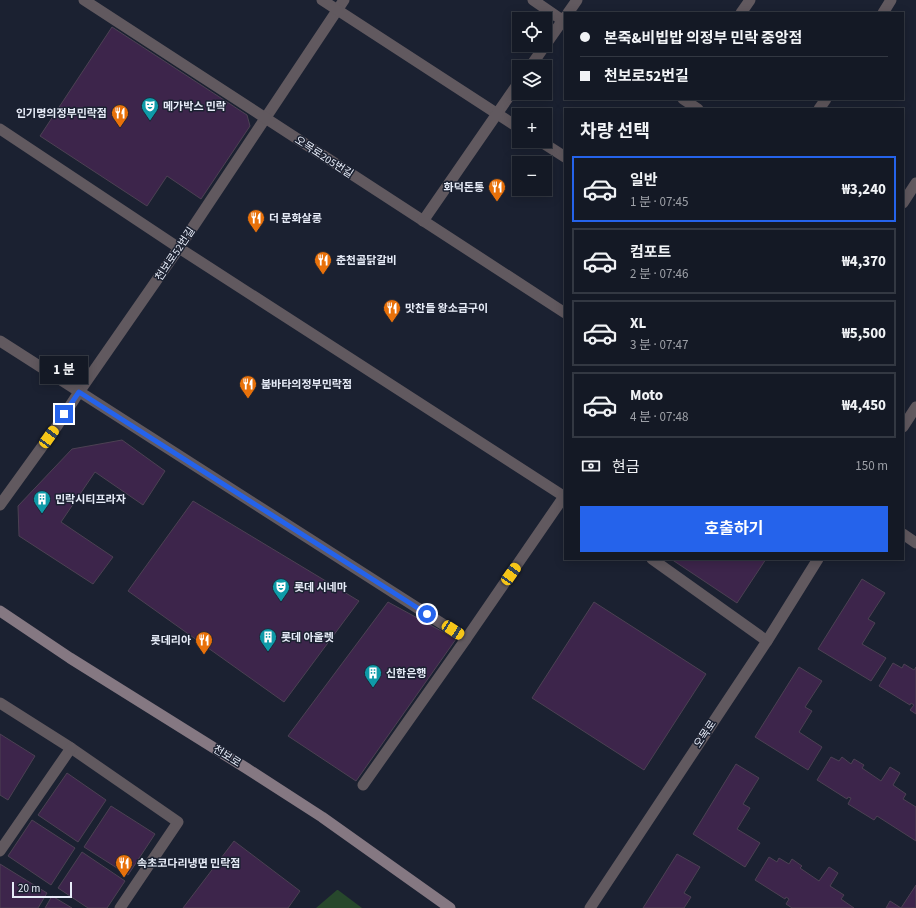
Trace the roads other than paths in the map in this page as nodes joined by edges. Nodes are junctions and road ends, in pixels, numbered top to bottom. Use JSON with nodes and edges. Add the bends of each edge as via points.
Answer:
{"nodes":[{"id":1,"x":84,"y":0,"type":"edge"},
{"id":2,"x":322,"y":0,"type":"edge"},
{"id":3,"x":344,"y":0,"type":"edge"},
{"id":4,"x":533,"y":0,"type":"edge"},
{"id":5,"x":577,"y":0,"type":"edge"},
{"id":6,"x":750,"y":0,"type":"edge"},
{"id":7,"x":891,"y":0,"type":"edge"},
{"id":8,"x":338,"y":10,"type":"junction"},
{"id":9,"x":569,"y":12,"type":"edge"},
{"id":10,"x":742,"y":12,"type":"edge"},
{"id":11,"x":884,"y":12,"type":"edge"},
{"id":12,"x":564,"y":17,"type":"edge"},
{"id":13,"x":564,"y":19,"type":"edge"},
{"id":14,"x":535,"y":60,"type":"edge"},
{"id":15,"x":512,"y":92,"type":"edge"},
{"id":16,"x":684,"y":100,"type":"edge"},
{"id":17,"x":696,"y":108,"type":"edge"},
{"id":18,"x":497,"y":113,"type":"junction"},
{"id":19,"x":266,"y":119,"type":"junction"},
{"id":20,"x":512,"y":123,"type":"edge"},
{"id":21,"x":0,"y":129,"type":"edge"},
{"id":22,"x":550,"y":148,"type":"edge"},
{"id":23,"x":564,"y":157,"type":"edge"},
{"id":24,"x":916,"y":183,"type":"edge"},
{"id":25,"x":904,"y":201,"type":"edge"},
{"id":26,"x":423,"y":221,"type":"junction"},
{"id":27,"x":179,"y":248,"type":"junction"},
{"id":28,"x":564,"y":312,"type":"edge"},
{"id":29,"x":0,"y":341,"type":"edge"},
{"id":30,"x":79,"y":392,"type":"junction"},
{"id":31,"x":916,"y":407,"type":"edge"},
{"id":32,"x":904,"y":425,"type":"edge"},
{"id":33,"x":564,"y":495,"type":"edge"},
{"id":34,"x":564,"y":497,"type":"edge"},
{"id":35,"x":0,"y":505,"type":"edge"},
{"id":36,"x":904,"y":535,"type":"edge"},
{"id":37,"x":916,"y":543,"type":"edge"},
{"id":38,"x":653,"y":560,"type":"edge"},
{"id":39,"x":817,"y":560,"type":"edge"},
{"id":40,"x":0,"y":610,"type":"edge"},
{"id":41,"x":466,"y":639,"type":"junction"},
{"id":42,"x":767,"y":641,"type":"junction"},
{"id":43,"x":0,"y":703,"type":"edge"},
{"id":44,"x":71,"y":748,"type":"junction"},
{"id":45,"x":363,"y":785,"type":"dead end"},
{"id":46,"x":0,"y":851,"type":"edge"},
{"id":47,"x":120,"y":908,"type":"edge"},
{"id":48,"x":450,"y":908,"type":"edge"},
{"id":49,"x":590,"y":908,"type":"edge"}],
"edges":[{"from":1,"to":19,"type":"street","name":"오목로205번길"},
{"from":2,"to":8,"type":"street"},
{"from":3,"to":8,"type":"street","name":"천보로52번길"},
{"from":4,"to":12,"type":"street"},
{"from":5,"to":9,"type":"street"},
{"from":6,"to":10,"type":"street"},
{"from":7,"to":11,"type":"street"},
{"from":8,"to":18,"type":"street"},
{"from":8,"to":19,"type":"street","name":"천보로52번길"},
{"from":13,"to":14,"type":"street"},
{"from":15,"to":18,"type":"street"},
{"from":16,"to":17,"type":"street"},
{"from":18,"to":20,"type":"street"},
{"from":18,"to":26,"type":"street"},
{"from":19,"to":26,"type":"street","name":"오목로205번길"},
{"from":19,"to":27,"type":"street","name":"천보로52번길"},
{"from":21,"to":27,"type":"street"},
{"from":22,"to":23,"type":"street"},
{"from":24,"to":25,"type":"street"},
{"from":26,"to":28,"type":"street","name":"오목로205번길"},
{"from":27,"to":30,"type":"street","name":"천보로52번길"},
{"from":27,"to":33,"type":"street"},
{"from":29,"to":30,"type":"street"},
{"from":30,"to":35,"type":"street","name":"천보로52번길"},
{"from":30,"to":41,"type":"street"},
{"from":31,"to":32,"type":"street"},
{"from":34,"to":41,"type":"street"},
{"from":36,"to":37,"type":"street"},
{"from":38,"to":42,"type":"street"},
{"from":39,"to":42,"type":"street","name":"오목로"},
{"from":40,"to":48,"type":"main road","name":"천보로","via":[[70,658],[316,813]]},
{"from":41,"to":45,"type":"street"},
{"from":42,"to":49,"type":"street","name":"오목로"},
{"from":43,"to":44,"type":"street"},
{"from":44,"to":46,"type":"street"},
{"from":44,"to":47,"type":"street","via":[[178,822]]}]}
